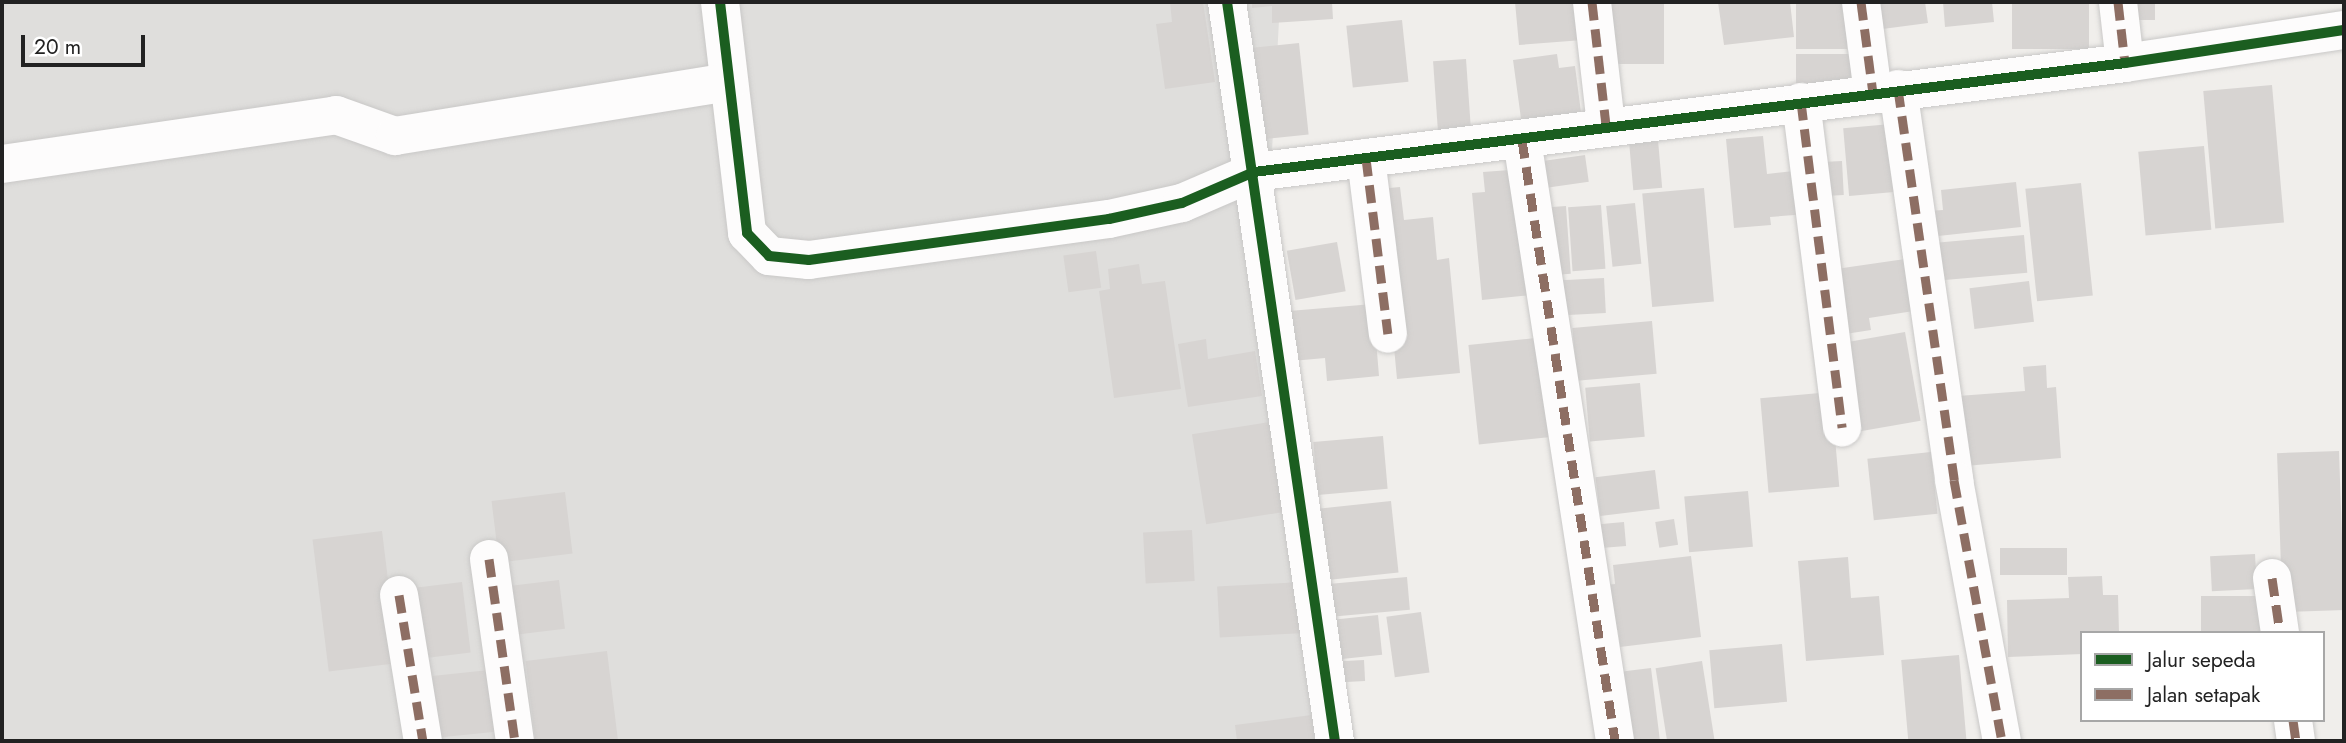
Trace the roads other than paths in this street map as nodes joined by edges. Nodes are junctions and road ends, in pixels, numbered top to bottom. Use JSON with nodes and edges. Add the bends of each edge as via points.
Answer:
{"nodes":[{"id":1,"x":720,"y":2,"type":"edge"},
{"id":2,"x":1227,"y":2,"type":"edge"},
{"id":3,"x":1592,"y":2,"type":"edge"},
{"id":4,"x":1861,"y":2,"type":"edge"},
{"id":5,"x":2118,"y":2,"type":"edge"},
{"id":6,"x":2344,"y":30,"type":"edge"},
{"id":7,"x":2125,"y":62,"type":"junction"},
{"id":8,"x":729,"y":82,"type":"junction"},
{"id":9,"x":1886,"y":91,"type":"junction"},
{"id":10,"x":1801,"y":102,"type":"junction"},
{"id":11,"x":1606,"y":125,"type":"junction"},
{"id":12,"x":1522,"y":140,"type":"junction"},
{"id":13,"x":1366,"y":158,"type":"junction"},
{"id":14,"x":2,"y":164,"type":"edge"},
{"id":15,"x":1254,"y":172,"type":"junction"},
{"id":16,"x":1388,"y":334,"type":"dead end"},
{"id":17,"x":1842,"y":427,"type":"dead end"},
{"id":18,"x":489,"y":559,"type":"dead end"},
{"id":19,"x":2272,"y":578,"type":"dead end"},
{"id":20,"x":400,"y":595,"type":"dead end"},
{"id":21,"x":2280,"y":631,"type":"edge"},
{"id":22,"x":2293,"y":722,"type":"edge"},
{"id":23,"x":423,"y":741,"type":"edge"},
{"id":24,"x":516,"y":741,"type":"edge"},
{"id":25,"x":1335,"y":741,"type":"edge"},
{"id":26,"x":1615,"y":741,"type":"edge"},
{"id":27,"x":2002,"y":741,"type":"edge"},
{"id":28,"x":2296,"y":741,"type":"edge"}],
"edges":[{"from":1,"to":8,"type":"street"},
{"from":2,"to":15,"type":"street"},
{"from":3,"to":11,"type":"street"},
{"from":4,"to":9,"type":"street"},
{"from":5,"to":7,"type":"street"},
{"from":6,"to":7,"type":"street"},
{"from":7,"to":9,"type":"street"},
{"from":8,"to":14,"type":"street","via":[[395,136],[336,116]]},
{"from":8,"to":15,"type":"street","via":[[747,233],[769,256],[809,260],[1109,219],[1182,203]]},
{"from":9,"to":10,"type":"street"},
{"from":9,"to":27,"type":"street"},
{"from":10,"to":11,"type":"street"},
{"from":10,"to":17,"type":"street"},
{"from":11,"to":12,"type":"street"},
{"from":12,"to":13,"type":"street"},
{"from":12,"to":26,"type":"street"},
{"from":13,"to":15,"type":"street"},
{"from":13,"to":16,"type":"street"},
{"from":15,"to":25,"type":"street"},
{"from":18,"to":24,"type":"street"},
{"from":19,"to":21,"type":"street"},
{"from":20,"to":23,"type":"street"},
{"from":22,"to":28,"type":"street"}]}
